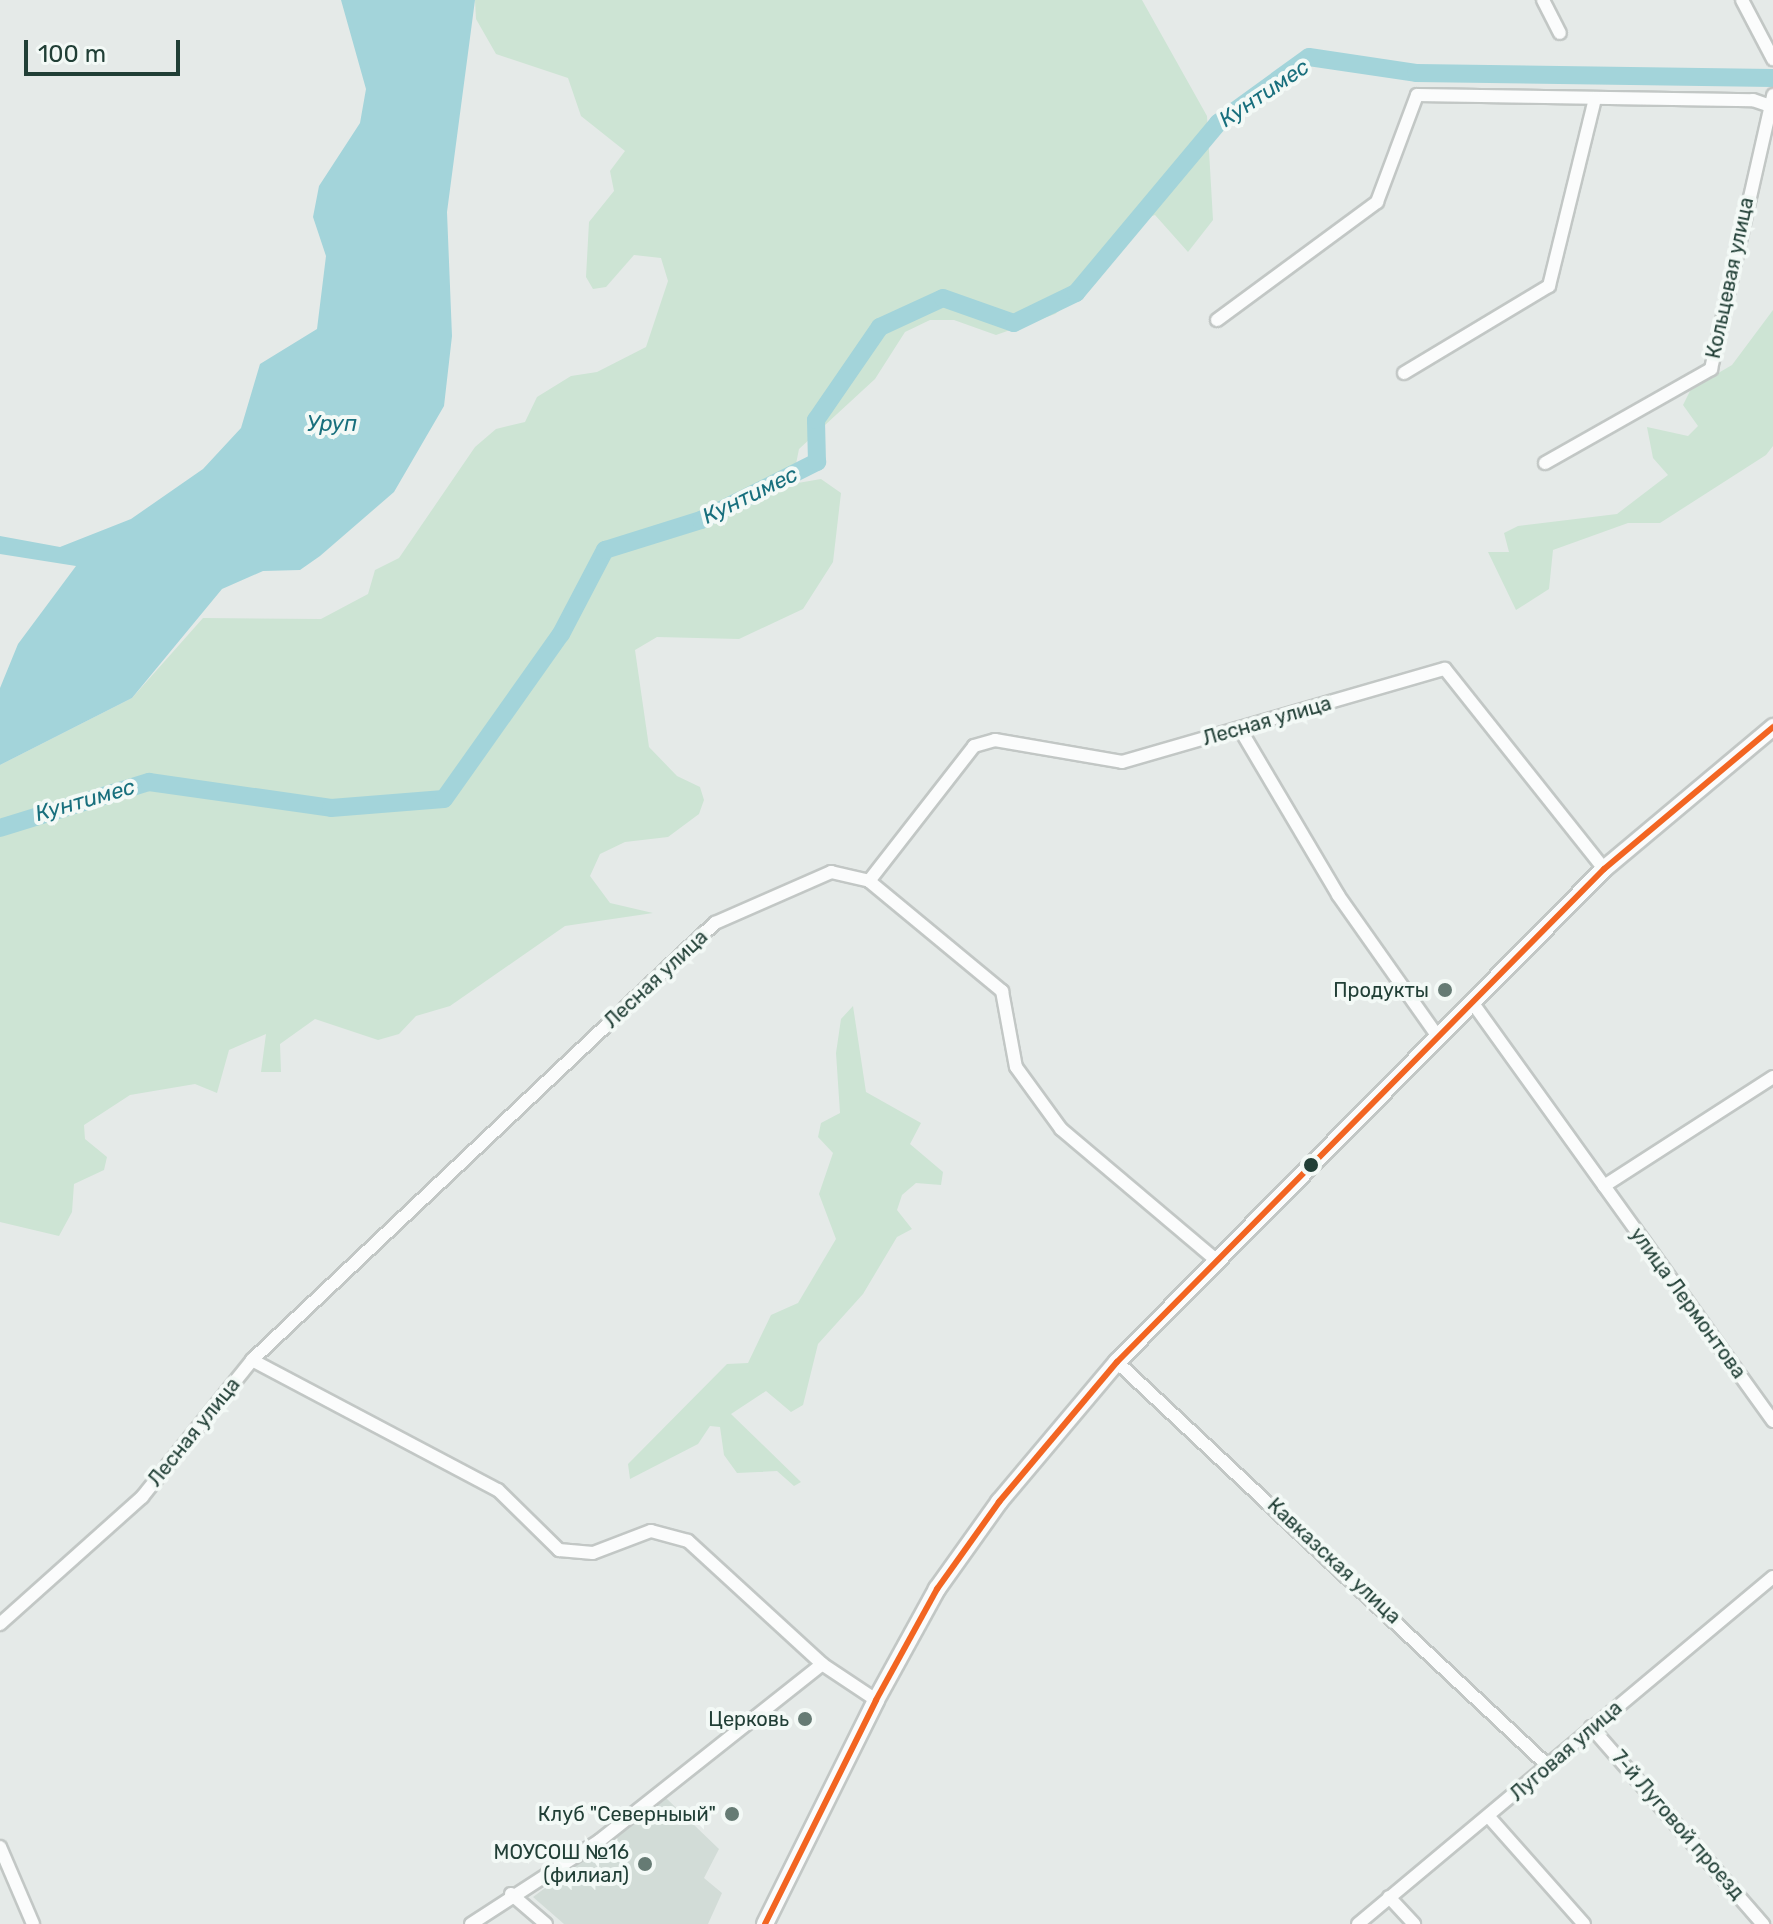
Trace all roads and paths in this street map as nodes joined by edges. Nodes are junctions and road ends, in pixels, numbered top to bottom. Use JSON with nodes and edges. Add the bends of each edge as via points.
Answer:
{"nodes":[{"id":1,"x":1543,"y":0,"type":"edge"},
{"id":2,"x":1742,"y":0,"type":"edge"},
{"id":3,"x":1560,"y":33,"type":"dead end"},
{"id":4,"x":1771,"y":41,"type":"edge"},
{"id":5,"x":1773,"y":59,"type":"edge"},
{"id":6,"x":1595,"y":99,"type":"junction"},
{"id":7,"x":1772,"y":103,"type":"edge"},
{"id":8,"x":1217,"y":320,"type":"dead end"},
{"id":9,"x":1404,"y":373,"type":"dead end"},
{"id":10,"x":1545,"y":463,"type":"dead end"},
{"id":11,"x":1773,"y":727,"type":"edge"},
{"id":12,"x":1240,"y":729,"type":"junction"},
{"id":13,"x":1604,"y":869,"type":"junction"},
{"id":14,"x":869,"y":881,"type":"junction"},
{"id":15,"x":1472,"y":1002,"type":"junction"},
{"id":16,"x":1438,"y":1037,"type":"junction"},
{"id":17,"x":1773,"y":1077,"type":"edge"},
{"id":18,"x":1604,"y":1186,"type":"junction"},
{"id":19,"x":1216,"y":1260,"type":"junction"},
{"id":20,"x":252,"y":1360,"type":"junction"},
{"id":21,"x":1117,"y":1362,"type":"junction"},
{"id":22,"x":1773,"y":1421,"type":"edge"},
{"id":23,"x":1773,"y":1577,"type":"edge"},
{"id":24,"x":0,"y":1624,"type":"edge"},
{"id":25,"x":822,"y":1664,"type":"junction"},
{"id":26,"x":876,"y":1700,"type":"junction"},
{"id":27,"x":1591,"y":1727,"type":"junction"},
{"id":28,"x":1547,"y":1765,"type":"junction"},
{"id":29,"x":1489,"y":1817,"type":"junction"},
{"id":30,"x":0,"y":1847,"type":"edge"},
{"id":31,"x":511,"y":1894,"type":"junction"},
{"id":32,"x":1389,"y":1897,"type":"junction"},
{"id":33,"x":33,"y":1924,"type":"edge"},
{"id":34,"x":471,"y":1924,"type":"edge"},
{"id":35,"x":546,"y":1924,"type":"edge"},
{"id":36,"x":765,"y":1924,"type":"edge"},
{"id":37,"x":1358,"y":1924,"type":"edge"},
{"id":38,"x":1414,"y":1924,"type":"edge"},
{"id":39,"x":1584,"y":1924,"type":"edge"},
{"id":40,"x":1763,"y":1924,"type":"edge"}],
"edges":[{"from":1,"to":3,"type":"street"},
{"from":2,"to":4,"type":"street"},
{"from":4,"to":5,"type":"street"},
{"from":6,"to":7,"type":"street"},
{"from":6,"to":8,"type":"street","via":[[1417,95],[1377,202]]},
{"from":6,"to":9,"type":"street","via":[[1549,286]]},
{"from":7,"to":10,"type":"street","name":"Кольцевая улица","via":[[1711,369]]},
{"from":11,"to":13,"type":"street"},
{"from":12,"to":13,"type":"street","name":"Лесная улица","via":[[1445,669]]},
{"from":12,"to":14,"type":"street","name":"Лесная улица","via":[[1122,762],[995,740],[974,746]]},
{"from":12,"to":16,"type":"street","via":[[1338,895]]},
{"from":13,"to":15,"type":"street"},
{"from":14,"to":19,"type":"street","via":[[1002,991],[1016,1067],[1061,1129]]},
{"from":14,"to":20,"type":"street","name":"Лесная улица","via":[[831,872],[715,923]]},
{"from":15,"to":16,"type":"street"},
{"from":15,"to":18,"type":"street","name":"улица Лермонтова"},
{"from":16,"to":19,"type":"street"},
{"from":17,"to":18,"type":"street"},
{"from":18,"to":22,"type":"street","name":"улица Лермонтова"},
{"from":19,"to":21,"type":"street"},
{"from":20,"to":24,"type":"street","name":"Лесная улица","via":[[142,1497]]},
{"from":20,"to":25,"type":"street","via":[[498,1490],[559,1550],[593,1553],[651,1531],[688,1541]]},
{"from":21,"to":26,"type":"street","via":[[999,1502],[937,1589]]},
{"from":21,"to":28,"type":"street","name":"Кавказская улица"},
{"from":23,"to":27,"type":"street","name":"Луговая улица"},
{"from":25,"to":26,"type":"street"},
{"from":25,"to":31,"type":"street","via":[[599,1841]]},
{"from":26,"to":36,"type":"street"},
{"from":27,"to":28,"type":"street","name":"Луговая улица"},
{"from":27,"to":40,"type":"street","name":"7-й Луговой проезд"},
{"from":28,"to":29,"type":"street","name":"Луговая улица"},
{"from":29,"to":32,"type":"street","name":"Луговая улица"},
{"from":29,"to":39,"type":"street"},
{"from":30,"to":33,"type":"street"},
{"from":31,"to":34,"type":"street"},
{"from":31,"to":35,"type":"street"},
{"from":32,"to":37,"type":"street","name":"Луговая улица"},
{"from":32,"to":38,"type":"street"}]}
